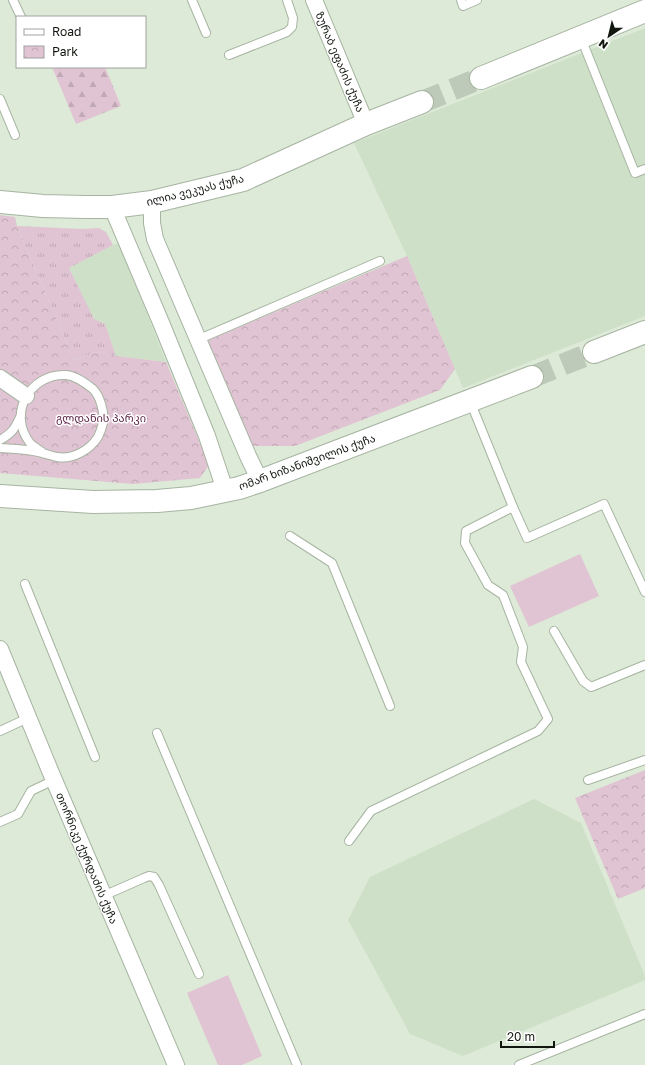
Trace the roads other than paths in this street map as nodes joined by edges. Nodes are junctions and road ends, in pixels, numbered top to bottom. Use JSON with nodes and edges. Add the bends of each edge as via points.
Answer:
{"nodes":[{"id":1,"x":13,"y":0,"type":"edge"},
{"id":2,"x":192,"y":0,"type":"edge"},
{"id":3,"x":287,"y":0,"type":"edge"},
{"id":4,"x":314,"y":0,"type":"edge"},
{"id":5,"x":461,"y":0,"type":"edge"},
{"id":6,"x":477,"y":0,"type":"edge"},
{"id":7,"x":645,"y":12,"type":"edge"},
{"id":8,"x":21,"y":16,"type":"edge"},
{"id":9,"x":206,"y":33,"type":"dead end"},
{"id":10,"x":581,"y":37,"type":"junction"},
{"id":11,"x":229,"y":55,"type":"dead end"},
{"id":12,"x":480,"y":78,"type":"tunnel mouth"},
{"id":13,"x":0,"y":99,"type":"edge"},
{"id":14,"x":422,"y":102,"type":"tunnel mouth"},
{"id":15,"x":366,"y":124,"type":"junction"},
{"id":16,"x":15,"y":135,"type":"dead end"},
{"id":17,"x":645,"y":169,"type":"edge"},
{"id":18,"x":0,"y":202,"type":"edge"},
{"id":19,"x":152,"y":202,"type":"junction"},
{"id":20,"x":112,"y":207,"type":"junction"},
{"id":21,"x":380,"y":261,"type":"dead end"},
{"id":22,"x":645,"y":332,"type":"edge"},
{"id":23,"x":198,"y":340,"type":"junction"},
{"id":24,"x":594,"y":352,"type":"tunnel mouth"},
{"id":25,"x":532,"y":377,"type":"tunnel mouth"},
{"id":26,"x":0,"y":378,"type":"edge"},
{"id":27,"x":26,"y":396,"type":"junction"},
{"id":28,"x":470,"y":401,"type":"junction"},
{"id":29,"x":21,"y":415,"type":"junction"},
{"id":30,"x":0,"y":440,"type":"edge"},
{"id":31,"x":0,"y":448,"type":"edge"},
{"id":32,"x":42,"y":452,"type":"junction"},
{"id":33,"x":260,"y":481,"type":"junction"},
{"id":34,"x":225,"y":490,"type":"junction"},
{"id":35,"x":0,"y":496,"type":"edge"},
{"id":36,"x":513,"y":507,"type":"junction"},
{"id":37,"x":290,"y":536,"type":"dead end"},
{"id":38,"x":25,"y":584,"type":"dead end"},
{"id":39,"x":645,"y":592,"type":"edge"},
{"id":40,"x":554,"y":631,"type":"dead end"},
{"id":41,"x":0,"y":649,"type":"edge"},
{"id":42,"x":645,"y":665,"type":"edge"},
{"id":43,"x":390,"y":706,"type":"dead end"},
{"id":44,"x":28,"y":718,"type":"junction"},
{"id":45,"x":0,"y":731,"type":"edge"},
{"id":46,"x":157,"y":733,"type":"dead end"},
{"id":47,"x":94,"y":756,"type":"dead end"},
{"id":48,"x":645,"y":760,"type":"edge"},
{"id":49,"x":54,"y":780,"type":"junction"},
{"id":50,"x":588,"y":780,"type":"dead end"},
{"id":51,"x":0,"y":822,"type":"edge"},
{"id":52,"x":349,"y":841,"type":"dead end"},
{"id":53,"x":103,"y":896,"type":"junction"},
{"id":54,"x":199,"y":974,"type":"dead end"},
{"id":55,"x":645,"y":1014,"type":"edge"},
{"id":56,"x":176,"y":1065,"type":"edge"},
{"id":57,"x":297,"y":1065,"type":"edge"},
{"id":58,"x":519,"y":1065,"type":"edge"}],
"edges":[{"from":1,"to":8,"type":"lane"},
{"from":2,"to":9,"type":"lane"},
{"from":3,"to":11,"type":"lane","via":[[293,18],[292,27],[287,32]]},
{"from":4,"to":15,"type":"street","name":"ზურაბ ეფაძის ქუჩა"},
{"from":5,"to":6,"type":"lane","via":[[464,6]]},
{"from":7,"to":10,"type":"main road"},
{"from":10,"to":12,"type":"main road"},
{"from":10,"to":17,"type":"lane","via":[[636,173]]},
{"from":13,"to":16,"type":"lane"},
{"from":14,"to":15,"type":"main road","name":"ილია ვეკუას ქუჩა"},
{"from":15,"to":19,"type":"main road","name":"ილია ვეკუას ქუჩა","via":[[243,180]]},
{"from":18,"to":20,"type":"main road","name":"ილია ვეკუას ქუჩა"},
{"from":19,"to":20,"type":"main road","name":"ილია ვეკუას ქუჩა"},
{"from":19,"to":23,"type":"street","via":[[155,240]]},
{"from":20,"to":34,"type":"street","via":[[207,436]]},
{"from":21,"to":23,"type":"lane"},
{"from":22,"to":24,"type":"main road"},
{"from":23,"to":33,"type":"street"},
{"from":25,"to":28,"type":"main road","name":"ომარ ხიზანიშვილის ქუჩა"},
{"from":26,"to":27,"type":"street"},
{"from":27,"to":29,"type":"lane"},
{"from":27,"to":32,"type":"lane","via":[[37,384],[51,376],[67,375],[82,381],[95,391],[102,406],[103,422],[98,437],[88,449],[73,456],[62,457]]},
{"from":28,"to":33,"type":"main road","name":"ომარ ხიზანიშვილის ქუჩა"},
{"from":28,"to":36,"type":"lane"},
{"from":29,"to":30,"type":"lane","via":[[10,434]]},
{"from":29,"to":32,"type":"lane","via":[[23,430],[30,443]]},
{"from":31,"to":32,"type":"lane"},
{"from":33,"to":34,"type":"main road","name":"ომარ ხიზანიშვილის ქუჩა"},
{"from":34,"to":35,"type":"main road","name":"ომარ ხიზანიშვილის ქუჩა","via":[[191,498],[150,501],[93,502]]},
{"from":36,"to":39,"type":"lane","via":[[527,538],[604,504]]},
{"from":36,"to":52,"type":"lane","via":[[466,531],[465,543],[488,585],[503,595],[523,646],[521,662],[548,719],[538,731],[371,811]]},
{"from":37,"to":43,"type":"lane","via":[[332,563]]},
{"from":38,"to":47,"type":"lane"},
{"from":40,"to":42,"type":"lane","via":[[583,681],[591,687]]},
{"from":41,"to":44,"type":"street","name":"თორნიკე ქურდაძის ქუჩა"},
{"from":44,"to":45,"type":"lane"},
{"from":44,"to":49,"type":"street","name":"თორნიკე ქურდაძის ქუჩა"},
{"from":46,"to":57,"type":"lane"},
{"from":48,"to":50,"type":"lane"},
{"from":49,"to":51,"type":"lane","via":[[31,791],[18,814]]},
{"from":49,"to":53,"type":"street","name":"თორნიკე ქურდაძის ქუჩა"},
{"from":53,"to":54,"type":"lane","via":[[149,876],[154,877]]},
{"from":53,"to":56,"type":"street","name":"თორნიკე ქურდაძის ქუჩა"},
{"from":55,"to":58,"type":"lane"}]}
